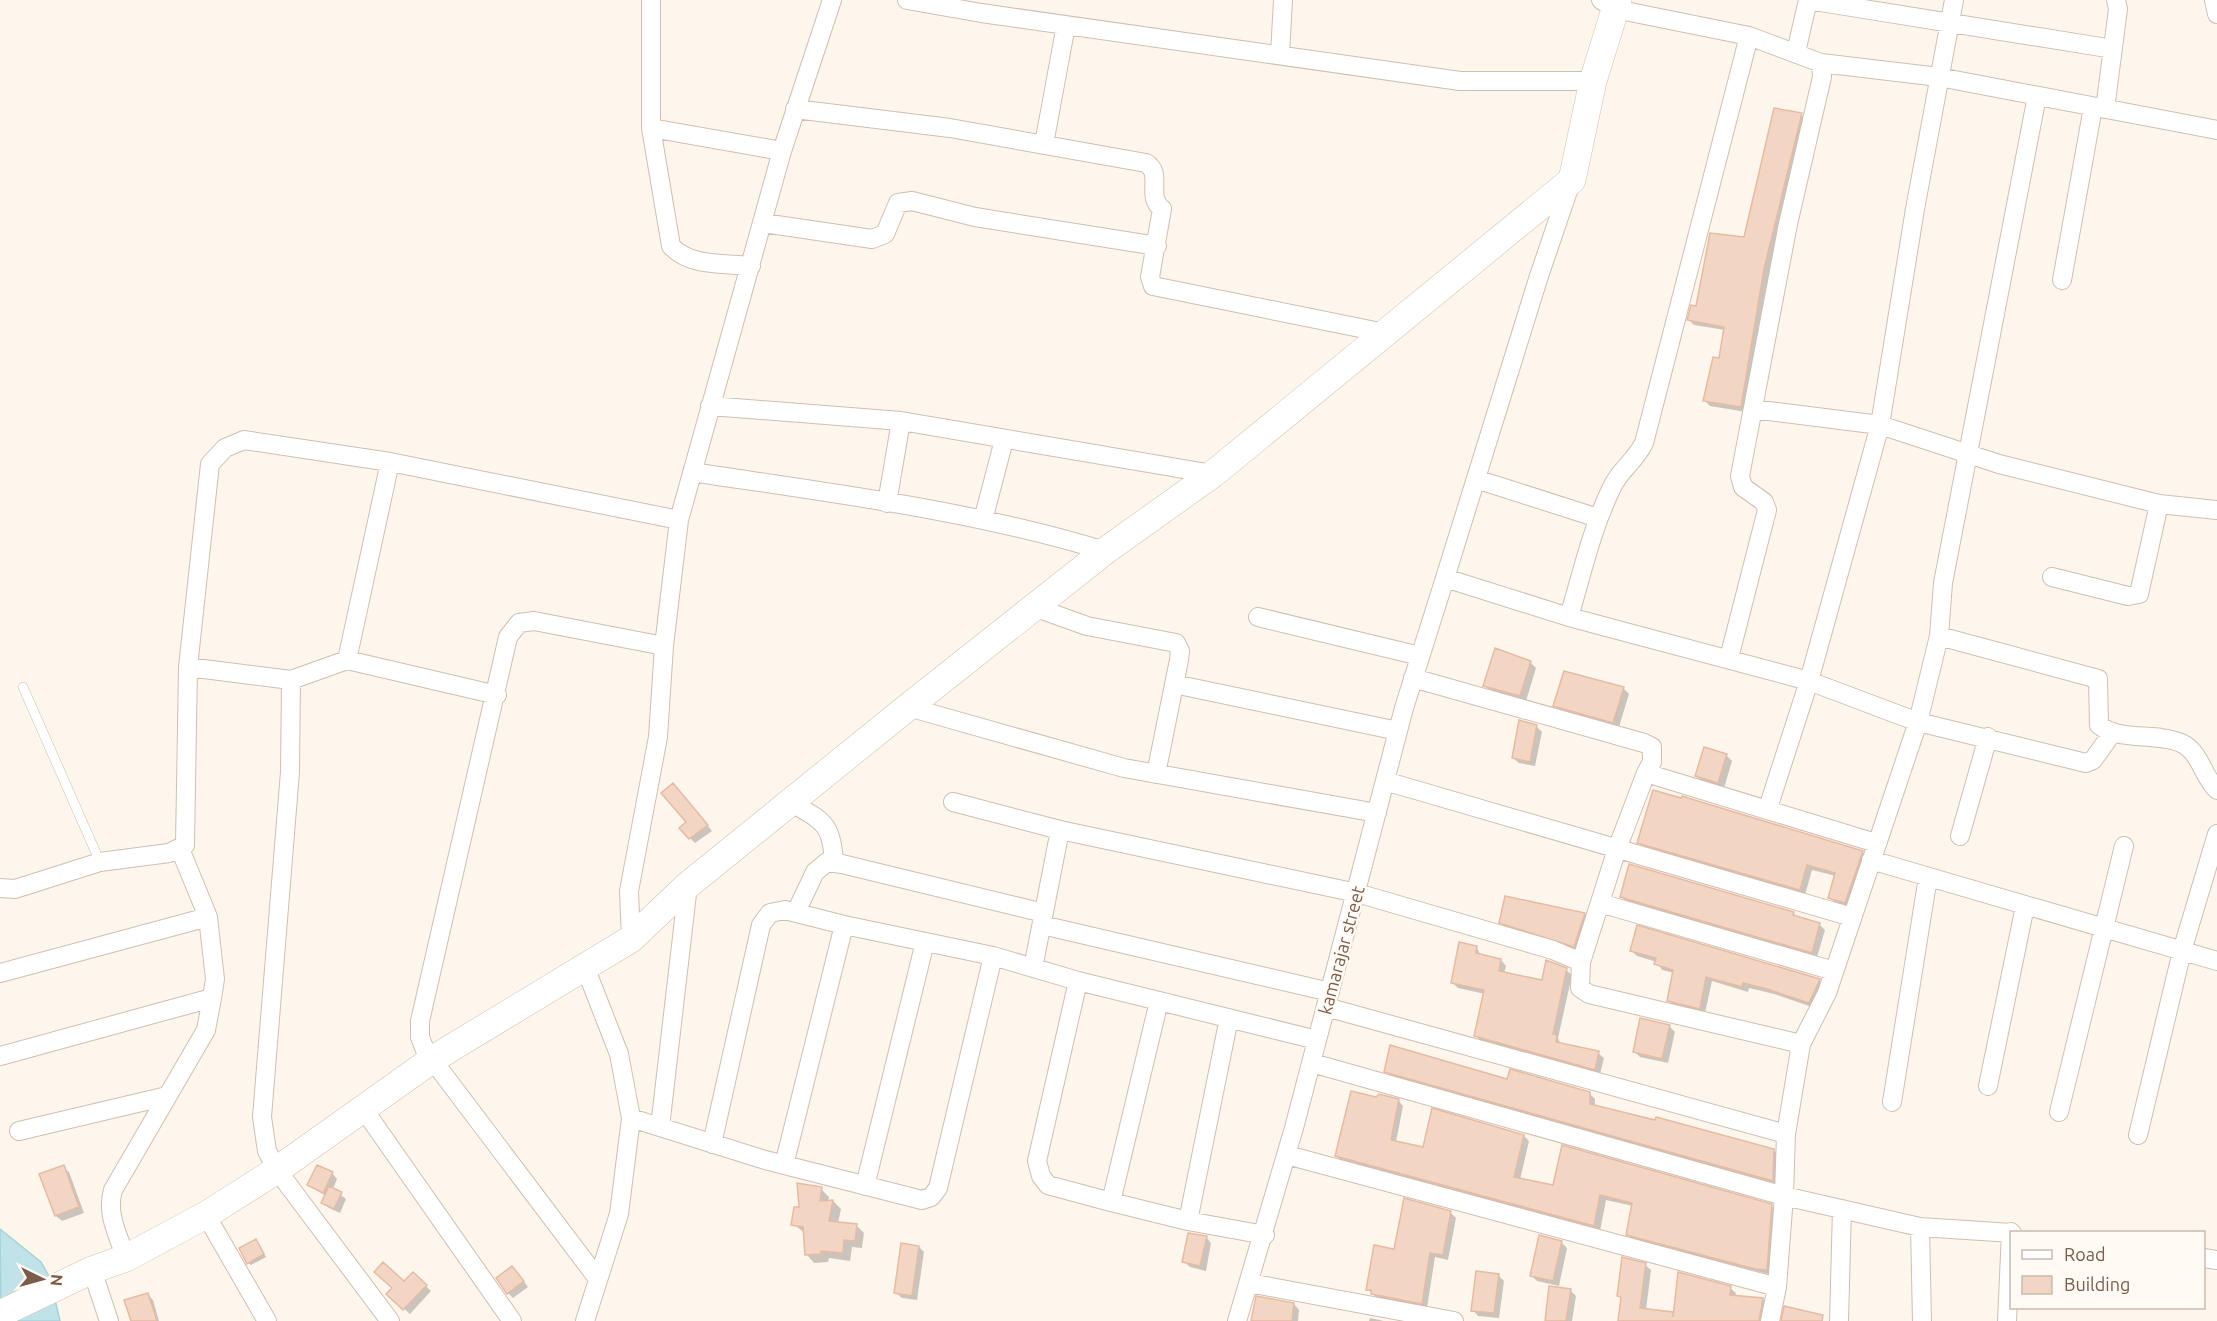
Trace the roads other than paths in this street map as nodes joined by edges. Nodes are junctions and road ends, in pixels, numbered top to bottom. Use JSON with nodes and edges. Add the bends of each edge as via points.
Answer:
{"nodes":[{"id":1,"x":651,"y":0,"type":"edge"},
{"id":2,"x":832,"y":0,"type":"edge"},
{"id":3,"x":907,"y":0,"type":"edge"},
{"id":4,"x":1283,"y":0,"type":"edge"},
{"id":5,"x":1808,"y":0,"type":"edge"},
{"id":6,"x":1954,"y":0,"type":"edge"},
{"id":7,"x":2116,"y":0,"type":"edge"},
{"id":8,"x":2214,"y":0,"type":"edge"},
{"id":9,"x":1612,"y":3,"type":"edge"},
{"id":10,"x":2217,"y":14,"type":"edge"},
{"id":11,"x":1950,"y":21,"type":"junction"},
{"id":12,"x":1066,"y":25,"type":"junction"},
{"id":13,"x":1749,"y":36,"type":"junction"},
{"id":14,"x":2113,"y":49,"type":"junction"},
{"id":15,"x":1796,"y":52,"type":"junction"},
{"id":16,"x":1280,"y":55,"type":"junction"},
{"id":17,"x":1821,"y":63,"type":"junction"},
{"id":18,"x":1939,"y":77,"type":"junction"},
{"id":19,"x":1593,"y":81,"type":"junction"},
{"id":20,"x":2037,"y":96,"type":"junction"},
{"id":21,"x":2099,"y":108,"type":"junction"},
{"id":22,"x":795,"y":109,"type":"junction"},
{"id":23,"x":651,"y":128,"type":"junction"},
{"id":24,"x":2217,"y":130,"type":"edge"},
{"id":25,"x":1044,"y":144,"type":"junction"},
{"id":26,"x":782,"y":151,"type":"junction"},
{"id":27,"x":1572,"y":180,"type":"junction"},
{"id":28,"x":763,"y":223,"type":"junction"},
{"id":29,"x":1156,"y":246,"type":"junction"},
{"id":30,"x":751,"y":266,"type":"junction"},
{"id":31,"x":2062,"y":280,"type":"dead end"},
{"id":32,"x":1385,"y":333,"type":"junction"},
{"id":33,"x":710,"y":406,"type":"junction"},
{"id":34,"x":1753,"y":409,"type":"junction"},
{"id":35,"x":901,"y":421,"type":"junction"},
{"id":36,"x":1880,"y":425,"type":"junction"},
{"id":37,"x":1004,"y":440,"type":"junction"},
{"id":38,"x":1969,"y":455,"type":"junction"},
{"id":39,"x":390,"y":462,"type":"junction"},
{"id":40,"x":692,"y":472,"type":"junction"},
{"id":41,"x":1213,"y":474,"type":"junction"},
{"id":42,"x":1476,"y":479,"type":"junction"},
{"id":43,"x":887,"y":503,"type":"junction"},
{"id":44,"x":2159,"y":504,"type":"junction"},
{"id":45,"x":2217,"y":510,"type":"edge"},
{"id":46,"x":1598,"y":518,"type":"junction"},
{"id":47,"x":679,"y":520,"type":"junction"},
{"id":48,"x":982,"y":520,"type":"junction"},
{"id":49,"x":1105,"y":551,"type":"junction"},
{"id":50,"x":2052,"y":577,"type":"dead end"},
{"id":51,"x":1445,"y":578,"type":"junction"},
{"id":52,"x":1035,"y":607,"type":"junction"},
{"id":53,"x":1258,"y":616,"type":"dead end"},
{"id":54,"x":1569,"y":616,"type":"junction"},
{"id":55,"x":1939,"y":636,"type":"junction"},
{"id":56,"x":664,"y":646,"type":"junction"},
{"id":57,"x":1420,"y":656,"type":"junction"},
{"id":58,"x":1729,"y":658,"type":"junction"},
{"id":59,"x":347,"y":660,"type":"junction"},
{"id":60,"x":189,"y":667,"type":"junction"},
{"id":61,"x":1413,"y":678,"type":"junction"},
{"id":62,"x":291,"y":680,"type":"junction"},
{"id":63,"x":1809,"y":681,"type":"junction"},
{"id":64,"x":1174,"y":684,"type":"junction"},
{"id":65,"x":23,"y":687,"type":"dead end"},
{"id":66,"x":496,"y":695,"type":"junction"},
{"id":67,"x":908,"y":707,"type":"junction"},
{"id":68,"x":1918,"y":722,"type":"junction"},
{"id":69,"x":1398,"y":730,"type":"junction"},
{"id":70,"x":2113,"y":732,"type":"junction"},
{"id":71,"x":1988,"y":737,"type":"junction"},
{"id":72,"x":1646,"y":773,"type":"junction"},
{"id":73,"x":1156,"y":774,"type":"junction"},
{"id":74,"x":1385,"y":781,"type":"junction"},
{"id":75,"x":2217,"y":790,"type":"edge"},
{"id":76,"x":790,"y":802,"type":"junction"},
{"id":77,"x":953,"y":802,"type":"dead end"},
{"id":78,"x":1768,"y":808,"type":"junction"},
{"id":79,"x":1377,"y":813,"type":"junction"},
{"id":80,"x":1060,"y":830,"type":"junction"},
{"id":81,"x":2217,"y":834,"type":"edge"},
{"id":82,"x":1960,"y":836,"type":"dead end"},
{"id":83,"x":184,"y":842,"type":"junction"},
{"id":84,"x":1876,"y":843,"type":"junction"},
{"id":85,"x":2124,"y":846,"type":"dead end"},
{"id":86,"x":1617,"y":849,"type":"junction"},
{"id":87,"x":1871,"y":860,"type":"junction"},
{"id":88,"x":100,"y":862,"type":"junction"},
{"id":89,"x":834,"y":863,"type":"junction"},
{"id":90,"x":1928,"y":877,"type":"junction"},
{"id":91,"x":688,"y":885,"type":"junction"},
{"id":92,"x":0,"y":888,"type":"edge"},
{"id":93,"x":1356,"y":893,"type":"junction"},
{"id":94,"x":1600,"y":903,"type":"junction"},
{"id":95,"x":2025,"y":906,"type":"junction"},
{"id":96,"x":796,"y":912,"type":"junction"},
{"id":97,"x":208,"y":917,"type":"junction"},
{"id":98,"x":1852,"y":917,"type":"junction"},
{"id":99,"x":1043,"y":919,"type":"junction"},
{"id":100,"x":844,"y":925,"type":"junction"},
{"id":101,"x":2103,"y":929,"type":"junction"},
{"id":102,"x":631,"y":939,"type":"junction"},
{"id":103,"x":925,"y":942,"type":"junction"},
{"id":104,"x":2181,"y":951,"type":"junction"},
{"id":105,"x":993,"y":956,"type":"junction"},
{"id":106,"x":2217,"y":961,"type":"edge"},
{"id":107,"x":1581,"y":962,"type":"junction"},
{"id":108,"x":585,"y":967,"type":"junction"},
{"id":109,"x":1034,"y":968,"type":"junction"},
{"id":110,"x":1834,"y":971,"type":"junction"},
{"id":111,"x":0,"y":973,"type":"edge"},
{"id":112,"x":1078,"y":981,"type":"junction"},
{"id":113,"x":212,"y":998,"type":"junction"},
{"id":114,"x":1328,"y":1000,"type":"junction"},
{"id":115,"x":1159,"y":1001,"type":"junction"},
{"id":116,"x":1229,"y":1017,"type":"junction"},
{"id":117,"x":1317,"y":1040,"type":"junction"},
{"id":118,"x":1801,"y":1044,"type":"junction"},
{"id":119,"x":0,"y":1056,"type":"edge"},
{"id":120,"x":433,"y":1059,"type":"junction"},
{"id":121,"x":1312,"y":1063,"type":"junction"},
{"id":122,"x":1988,"y":1086,"type":"dead end"},
{"id":123,"x":167,"y":1096,"type":"junction"},
{"id":124,"x":1892,"y":1102,"type":"dead end"},
{"id":125,"x":362,"y":1107,"type":"junction"},
{"id":126,"x":2059,"y":1112,"type":"dead end"},
{"id":127,"x":631,"y":1118,"type":"junction"},
{"id":128,"x":660,"y":1127,"type":"junction"},
{"id":129,"x":19,"y":1131,"type":"dead end"},
{"id":130,"x":1786,"y":1134,"type":"junction"},
{"id":131,"x":2138,"y":1136,"type":"dead end"},
{"id":132,"x":712,"y":1143,"type":"junction"},
{"id":133,"x":1287,"y":1155,"type":"junction"},
{"id":134,"x":784,"y":1165,"type":"junction"},
{"id":135,"x":277,"y":1170,"type":"junction"},
{"id":136,"x":866,"y":1186,"type":"junction"},
{"id":137,"x":1784,"y":1196,"type":"junction"},
{"id":138,"x":1111,"y":1203,"type":"junction"},
{"id":139,"x":1842,"y":1209,"type":"junction"},
{"id":140,"x":206,"y":1215,"type":"junction"},
{"id":141,"x":1188,"y":1221,"type":"junction"},
{"id":142,"x":1920,"y":1227,"type":"junction"},
{"id":143,"x":2010,"y":1233,"type":"edge"},
{"id":144,"x":1264,"y":1235,"type":"junction"},
{"id":145,"x":145,"y":1248,"type":"junction"},
{"id":146,"x":2010,"y":1255,"type":"edge"},
{"id":147,"x":92,"y":1270,"type":"junction"},
{"id":148,"x":598,"y":1279,"type":"junction"},
{"id":149,"x":1249,"y":1282,"type":"junction"},
{"id":150,"x":1777,"y":1287,"type":"junction"},
{"id":151,"x":0,"y":1314,"type":"edge"},
{"id":152,"x":109,"y":1321,"type":"edge"},
{"id":153,"x":267,"y":1321,"type":"edge"},
{"id":154,"x":390,"y":1321,"type":"edge"},
{"id":155,"x":512,"y":1321,"type":"edge"},
{"id":156,"x":585,"y":1321,"type":"edge"},
{"id":157,"x":1237,"y":1321,"type":"edge"},
{"id":158,"x":1454,"y":1321,"type":"edge"},
{"id":159,"x":1770,"y":1321,"type":"edge"},
{"id":160,"x":1839,"y":1321,"type":"edge"},
{"id":161,"x":1922,"y":1321,"type":"edge"},
{"id":162,"x":2007,"y":1321,"type":"edge"}],
"edges":[{"from":1,"to":23,"type":"street"},
{"from":2,"to":22,"type":"street"},
{"from":3,"to":12,"type":"street"},
{"from":4,"to":16,"type":"street"},
{"from":5,"to":11,"type":"street"},
{"from":5,"to":15,"type":"street"},
{"from":6,"to":11,"type":"street"},
{"from":7,"to":14,"type":"street"},
{"from":8,"to":10,"type":"street"},
{"from":9,"to":13,"type":"street"},
{"from":9,"to":19,"type":"main road"},
{"from":11,"to":14,"type":"street"},
{"from":11,"to":18,"type":"street"},
{"from":12,"to":16,"type":"street"},
{"from":12,"to":25,"type":"street"},
{"from":13,"to":15,"type":"street"},
{"from":13,"to":46,"type":"street","via":[[1644,443],[1636,458],[1617,476]]},
{"from":14,"to":21,"type":"street"},
{"from":15,"to":17,"type":"street"},
{"from":16,"to":19,"type":"street","via":[[1460,81]]},
{"from":17,"to":18,"type":"street"},
{"from":17,"to":34,"type":"street","via":[[1822,76],[1788,224]]},
{"from":18,"to":20,"type":"street"},
{"from":18,"to":36,"type":"street"},
{"from":19,"to":27,"type":"main road"},
{"from":20,"to":21,"type":"street"},
{"from":20,"to":38,"type":"street"},
{"from":21,"to":24,"type":"street"},
{"from":21,"to":31,"type":"street"},
{"from":22,"to":25,"type":"street"},
{"from":22,"to":26,"type":"street"},
{"from":23,"to":26,"type":"street"},
{"from":23,"to":30,"type":"street","via":[[671,246],[692,260]]},
{"from":25,"to":29,"type":"street","via":[[1146,163],[1153,168],[1153,196],[1162,209]]},
{"from":26,"to":28,"type":"street"},
{"from":27,"to":32,"type":"main road"},
{"from":27,"to":42,"type":"street","name":"kamarajar street"},
{"from":28,"to":29,"type":"street","via":[[877,239],[885,234],[894,207],[903,200],[975,217]]},
{"from":28,"to":30,"type":"street"},
{"from":29,"to":32,"type":"street","via":[[1150,278],[1153,286]]},
{"from":30,"to":33,"type":"street"},
{"from":32,"to":41,"type":"main road"},
{"from":33,"to":35,"type":"street"},
{"from":33,"to":40,"type":"street"},
{"from":34,"to":36,"type":"street"},
{"from":34,"to":58,"type":"street","via":[[1740,482],[1764,502],[1767,510]]},
{"from":35,"to":37,"type":"street"},
{"from":35,"to":43,"type":"street"},
{"from":36,"to":38,"type":"street"},
{"from":36,"to":63,"type":"street"},
{"from":37,"to":41,"type":"street"},
{"from":37,"to":48,"type":"street"},
{"from":38,"to":44,"type":"street"},
{"from":38,"to":55,"type":"street","via":[[1944,583]]},
{"from":39,"to":47,"type":"street"},
{"from":39,"to":59,"type":"street"},
{"from":39,"to":60,"type":"street","via":[[244,440],[225,448],[210,464]]},
{"from":40,"to":43,"type":"street"},
{"from":40,"to":47,"type":"street"},
{"from":41,"to":49,"type":"main road"},
{"from":42,"to":46,"type":"street"},
{"from":42,"to":51,"type":"street","name":"kamarajar street"},
{"from":43,"to":48,"type":"street"},
{"from":44,"to":45,"type":"street"},
{"from":44,"to":50,"type":"street","via":[[2139,594],[2128,596]]},
{"from":46,"to":54,"type":"street"},
{"from":47,"to":56,"type":"street"},
{"from":48,"to":49,"type":"street","via":[[1054,535]]},
{"from":49,"to":52,"type":"main road"},
{"from":51,"to":54,"type":"street"},
{"from":51,"to":57,"type":"street","name":"kamarajar street"},
{"from":52,"to":64,"type":"street","via":[[1087,626],[1176,643],[1180,651]]},
{"from":52,"to":67,"type":"main road"},
{"from":53,"to":57,"type":"street"},
{"from":54,"to":58,"type":"street"},
{"from":55,"to":68,"type":"street"},
{"from":55,"to":70,"type":"street","via":[[2098,679],[2099,725]]},
{"from":56,"to":66,"type":"street","via":[[534,621],[519,622],[508,637]]},
{"from":56,"to":102,"type":"street","via":[[658,737],[629,891]]},
{"from":57,"to":61,"type":"street","name":"kamarajar street"},
{"from":58,"to":63,"type":"street"},
{"from":59,"to":62,"type":"street"},
{"from":59,"to":66,"type":"street"},
{"from":60,"to":62,"type":"street"},
{"from":60,"to":83,"type":"street"},
{"from":61,"to":69,"type":"street","name":"kamarajar street"},
{"from":61,"to":72,"type":"street","via":[[1644,743],[1652,747],[1653,753]]},
{"from":62,"to":135,"type":"street","via":[[290,772],[262,1117],[267,1151]]},
{"from":63,"to":68,"type":"street"},
{"from":63,"to":78,"type":"street"},
{"from":64,"to":69,"type":"street"},
{"from":64,"to":73,"type":"street"},
{"from":65,"to":88,"type":"lane"},
{"from":66,"to":120,"type":"street","via":[[420,1021],[420,1037]]},
{"from":67,"to":73,"type":"street"},
{"from":67,"to":76,"type":"main road"},
{"from":68,"to":71,"type":"street"},
{"from":68,"to":84,"type":"street"},
{"from":69,"to":74,"type":"street","name":"kamarajar street"},
{"from":70,"to":71,"type":"street","via":[[2093,760],[2086,763]]},
{"from":70,"to":75,"type":"street","via":[[2182,743],[2194,752]]},
{"from":71,"to":82,"type":"street"},
{"from":72,"to":78,"type":"street"},
{"from":72,"to":86,"type":"street"},
{"from":73,"to":79,"type":"street"},
{"from":74,"to":79,"type":"street","name":"kamarajar street"},
{"from":74,"to":86,"type":"street"},
{"from":76,"to":89,"type":"street","via":[[818,819],[833,838]]},
{"from":76,"to":91,"type":"main road"},
{"from":77,"to":80,"type":"street"},
{"from":78,"to":84,"type":"street"},
{"from":79,"to":93,"type":"street","name":"kamarajar street"},
{"from":80,"to":93,"type":"street"},
{"from":80,"to":99,"type":"street"},
{"from":81,"to":104,"type":"street"},
{"from":83,"to":88,"type":"street"},
{"from":83,"to":97,"type":"street"},
{"from":84,"to":87,"type":"street"},
{"from":85,"to":101,"type":"street"},
{"from":86,"to":94,"type":"street"},
{"from":86,"to":98,"type":"street"},
{"from":87,"to":90,"type":"street"},
{"from":87,"to":98,"type":"street"},
{"from":88,"to":92,"type":"street","via":[[15,889]]},
{"from":89,"to":96,"type":"street","via":[[826,862],[815,872]]},
{"from":89,"to":99,"type":"street"},
{"from":90,"to":95,"type":"street"},
{"from":90,"to":124,"type":"street"},
{"from":91,"to":102,"type":"main road"},
{"from":91,"to":128,"type":"street"},
{"from":93,"to":107,"type":"street"},
{"from":93,"to":114,"type":"street","name":"kamarajar street"},
{"from":94,"to":107,"type":"street"},
{"from":94,"to":110,"type":"street"},
{"from":95,"to":101,"type":"street"},
{"from":95,"to":122,"type":"street"},
{"from":96,"to":100,"type":"street"},
{"from":96,"to":132,"type":"street","via":[[770,913],[761,925]]},
{"from":97,"to":111,"type":"street"},
{"from":97,"to":113,"type":"street"},
{"from":98,"to":110,"type":"street"},
{"from":99,"to":109,"type":"street"},
{"from":99,"to":114,"type":"street"},
{"from":100,"to":103,"type":"street"},
{"from":100,"to":134,"type":"street"},
{"from":101,"to":104,"type":"street"},
{"from":101,"to":126,"type":"street"},
{"from":102,"to":108,"type":"main road"},
{"from":103,"to":105,"type":"street"},
{"from":103,"to":136,"type":"street"},
{"from":104,"to":106,"type":"street"},
{"from":104,"to":131,"type":"street"},
{"from":105,"to":109,"type":"street"},
{"from":105,"to":136,"type":"street","via":[[938,1188],[922,1200]]},
{"from":107,"to":118,"type":"street","via":[[1580,988],[1589,994]]},
{"from":108,"to":120,"type":"main road"},
{"from":108,"to":127,"type":"street","via":[[619,1054]]},
{"from":109,"to":112,"type":"street"},
{"from":110,"to":118,"type":"street"},
{"from":112,"to":115,"type":"street"},
{"from":112,"to":138,"type":"street","via":[[1037,1161],[1048,1185]]},
{"from":113,"to":119,"type":"street"},
{"from":113,"to":123,"type":"street","via":[[206,1030]]},
{"from":114,"to":117,"type":"street","name":"kamarajar street"},
{"from":114,"to":130,"type":"street"},
{"from":115,"to":116,"type":"street"},
{"from":115,"to":138,"type":"street"},
{"from":116,"to":117,"type":"street"},
{"from":116,"to":141,"type":"street"},
{"from":117,"to":121,"type":"street","name":"kamarajar street"},
{"from":118,"to":130,"type":"street"},
{"from":120,"to":125,"type":"main road"},
{"from":120,"to":148,"type":"street"},
{"from":121,"to":133,"type":"street","name":"kamarajar street"},
{"from":121,"to":137,"type":"street"},
{"from":123,"to":129,"type":"street"},
{"from":123,"to":145,"type":"street","via":[[109,1203],[110,1213]]},
{"from":125,"to":135,"type":"main road"},
{"from":125,"to":155,"type":"street"},
{"from":127,"to":128,"type":"street"},
{"from":127,"to":148,"type":"street","via":[[619,1214]]},
{"from":128,"to":132,"type":"street"},
{"from":130,"to":137,"type":"street"},
{"from":132,"to":134,"type":"street"},
{"from":133,"to":144,"type":"street","name":"kamarajar street"},
{"from":133,"to":150,"type":"street"},
{"from":134,"to":136,"type":"street"},
{"from":135,"to":140,"type":"main road"},
{"from":135,"to":154,"type":"street"},
{"from":137,"to":139,"type":"street"},
{"from":137,"to":150,"type":"street"},
{"from":138,"to":141,"type":"street"},
{"from":139,"to":142,"type":"street"},
{"from":139,"to":160,"type":"street"},
{"from":140,"to":145,"type":"main road"},
{"from":140,"to":153,"type":"street"},
{"from":141,"to":144,"type":"street"},
{"from":142,"to":143,"type":"street"},
{"from":142,"to":161,"type":"street"},
{"from":144,"to":149,"type":"street","name":"kamarajar street"},
{"from":145,"to":147,"type":"main road"},
{"from":146,"to":162,"type":"street"},
{"from":147,"to":151,"type":"main road"},
{"from":147,"to":152,"type":"street"},
{"from":148,"to":156,"type":"street"},
{"from":149,"to":157,"type":"street","name":"kamarajar street"},
{"from":149,"to":158,"type":"street"},
{"from":150,"to":159,"type":"street"}]}
